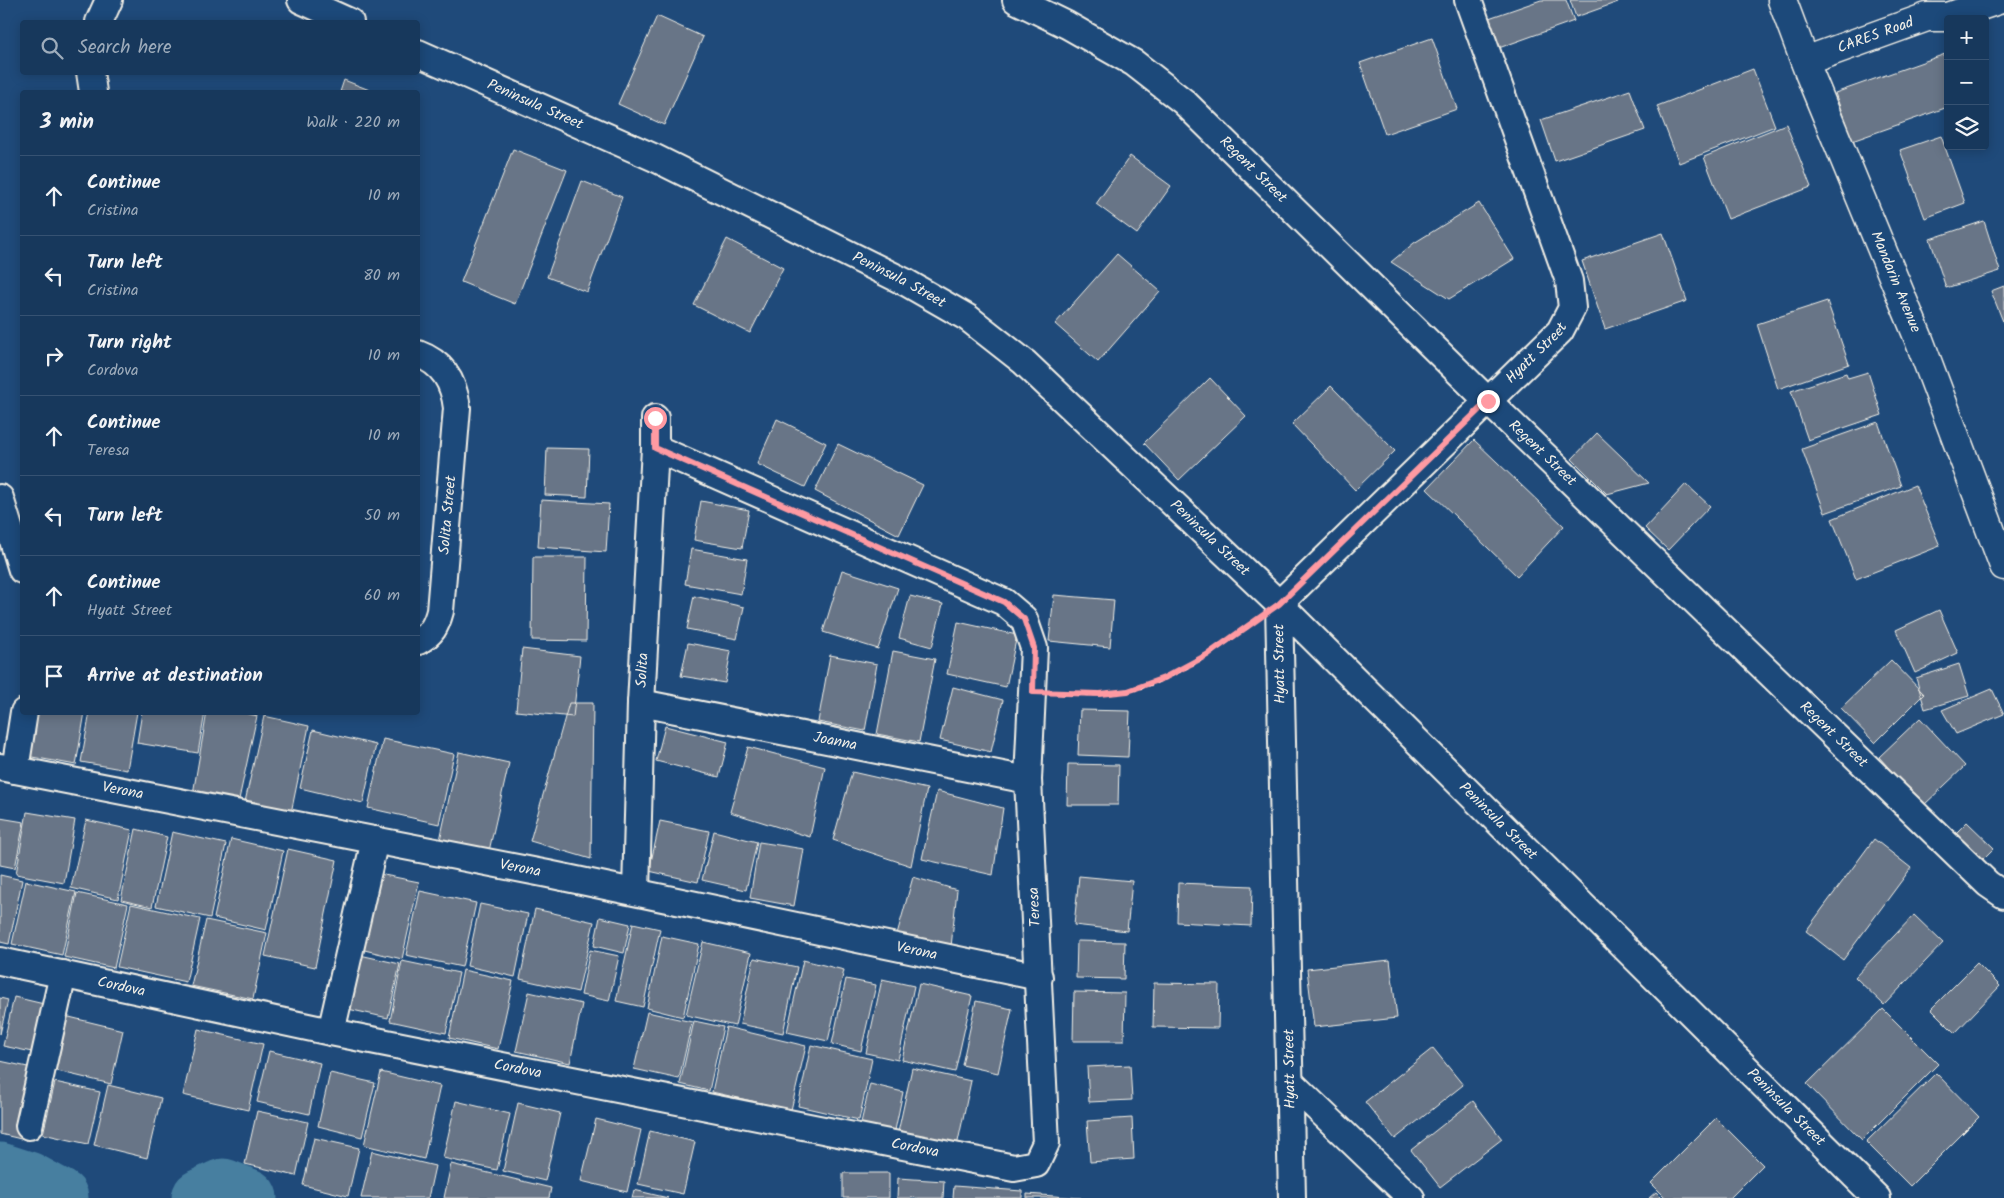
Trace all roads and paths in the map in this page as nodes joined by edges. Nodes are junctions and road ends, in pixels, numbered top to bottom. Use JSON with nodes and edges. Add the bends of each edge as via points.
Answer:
{"nodes":[{"id":1,"x":109,"y":0,"type":"edge"},
{"id":2,"x":301,"y":0,"type":"edge"},
{"id":3,"x":1016,"y":0,"type":"edge"},
{"id":4,"x":1468,"y":0,"type":"edge"},
{"id":5,"x":1782,"y":0,"type":"edge"},
{"id":6,"x":1998,"y":0,"type":"edge"},
{"id":7,"x":100,"y":20,"type":"edge"},
{"id":8,"x":346,"y":20,"type":"edge"},
{"id":9,"x":420,"y":54,"type":"edge"},
{"id":10,"x":1807,"y":68,"type":"junction"},
{"id":11,"x":90,"y":75,"type":"edge"},
{"id":12,"x":93,"y":90,"type":"edge"},
{"id":13,"x":420,"y":355,"type":"edge"},
{"id":14,"x":1488,"y":401,"type":"junction"},
{"id":15,"x":655,"y":418,"type":"dead end"},
{"id":16,"x":655,"y":448,"type":"junction"},
{"id":17,"x":0,"y":498,"type":"edge"},
{"id":18,"x":20,"y":563,"type":"edge"},
{"id":19,"x":2004,"y":566,"type":"edge"},
{"id":20,"x":1279,"y":604,"type":"junction"},
{"id":21,"x":420,"y":640,"type":"edge"},
{"id":22,"x":1033,"y":692,"type":"junction"},
{"id":23,"x":641,"y":703,"type":"junction"},
{"id":24,"x":23,"y":715,"type":"edge"},
{"id":25,"x":8,"y":768,"type":"edge"},
{"id":26,"x":1028,"y":780,"type":"junction"},
{"id":27,"x":375,"y":840,"type":"junction"},
{"id":28,"x":636,"y":892,"type":"junction"},
{"id":29,"x":2004,"y":896,"type":"edge"},
{"id":30,"x":0,"y":961,"type":"edge"},
{"id":31,"x":63,"y":974,"type":"junction"},
{"id":32,"x":1039,"y":977,"type":"junction"},
{"id":33,"x":331,"y":1032,"type":"junction"},
{"id":34,"x":1291,"y":1083,"type":"junction"},
{"id":35,"x":28,"y":1126,"type":"dead end"},
{"id":36,"x":1036,"y":1164,"type":"joint"},
{"id":37,"x":1292,"y":1198,"type":"edge"},
{"id":38,"x":1411,"y":1198,"type":"edge"},
{"id":39,"x":1877,"y":1198,"type":"edge"}],
"edges":[{"from":1,"to":7,"type":"street"},
{"from":2,"to":8,"type":"street"},
{"from":3,"to":14,"type":"street","name":"Regent Street","via":[[1134,63],[1184,102]]},
{"from":4,"to":14,"type":"street","name":"Hyatt Street","via":[[1569,282],[1572,308],[1560,331]]},
{"from":5,"to":10,"type":"street","name":"Mandarin Avenue"},
{"from":6,"to":10,"type":"street","name":"CARES Road","via":[[1948,17],[1932,31]]},
{"from":9,"to":20,"type":"street","name":"Peninsula Street","via":[[655,158],[907,283],[968,318],[1024,362]]},
{"from":10,"to":19,"type":"street","name":"Mandarin Avenue","via":[[1918,337]]},
{"from":11,"to":12,"type":"street"},
{"from":13,"to":21,"type":"street","name":"Solita Street","via":[[439,365],[450,380],[457,408],[440,611],[436,625],[429,635]]},
{"from":14,"to":20,"type":"street","name":"Hyatt Street"},
{"from":14,"to":29,"type":"street","name":"Regent Street"},
{"from":15,"to":16,"type":"street","name":"Solita"},
{"from":16,"to":22,"type":"street","name":"Teresa","via":[[1004,602],[1024,619],[1034,648]]},
{"from":16,"to":23,"type":"street","name":"Solita"},
{"from":17,"to":18,"type":"street"},
{"from":20,"to":22,"type":"path","via":[[1207,655],[1164,678],[1128,691],[1099,694]]},
{"from":20,"to":34,"type":"street","name":"Hyatt Street"},
{"from":20,"to":39,"type":"street","name":"Peninsula Street"},
{"from":22,"to":26,"type":"street","name":"Teresa"},
{"from":23,"to":26,"type":"street","name":"Joanna"},
{"from":23,"to":28,"type":"street","name":"Solita"},
{"from":24,"to":25,"type":"street"},
{"from":25,"to":27,"type":"street","name":"Verona"},
{"from":26,"to":32,"type":"street","name":"Teresa"},
{"from":27,"to":28,"type":"street","name":"Verona"},
{"from":27,"to":33,"type":"street"},
{"from":28,"to":32,"type":"street","name":"Verona"},
{"from":30,"to":31,"type":"street","name":"Cordova"},
{"from":31,"to":33,"type":"street","name":"Cordova"},
{"from":31,"to":35,"type":"street"},
{"from":32,"to":36,"type":"street","name":"Teresa","via":[[1046,1143]]},
{"from":33,"to":36,"type":"street","name":"Cordova","via":[[1014,1168]]},
{"from":34,"to":37,"type":"street","name":"Hyatt Street"},
{"from":34,"to":38,"type":"street"}]}
